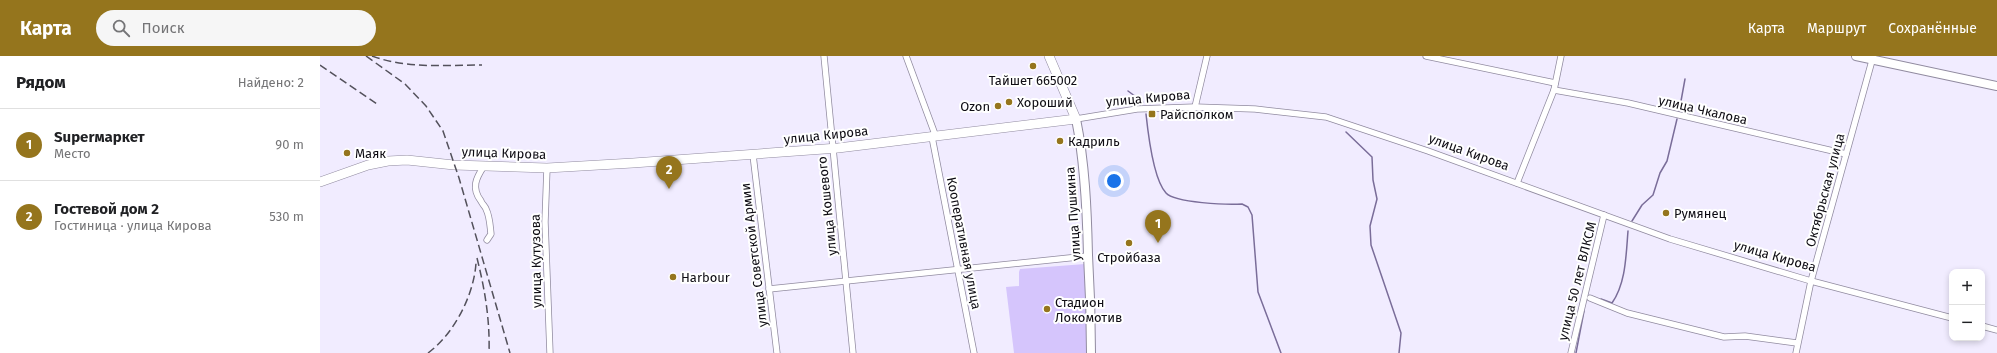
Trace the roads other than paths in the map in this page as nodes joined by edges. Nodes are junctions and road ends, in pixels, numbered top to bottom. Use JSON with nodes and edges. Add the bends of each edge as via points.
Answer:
{"nodes":[{"id":1,"x":824,"y":56,"type":"edge"},
{"id":2,"x":906,"y":56,"type":"edge"},
{"id":3,"x":1050,"y":56,"type":"edge"},
{"id":4,"x":1208,"y":56,"type":"edge"},
{"id":5,"x":1426,"y":56,"type":"edge"},
{"id":6,"x":1561,"y":56,"type":"edge"},
{"id":7,"x":1856,"y":56,"type":"edge"},
{"id":8,"x":1873,"y":58,"type":"edge"},
{"id":9,"x":1555,"y":83,"type":"junction"},
{"id":10,"x":1997,"y":86,"type":"edge"},
{"id":11,"x":1554,"y":90,"type":"junction"},
{"id":12,"x":1195,"y":107,"type":"junction"},
{"id":13,"x":1076,"y":119,"type":"junction"},
{"id":14,"x":934,"y":137,"type":"junction"},
{"id":15,"x":832,"y":148,"type":"junction"},
{"id":16,"x":1846,"y":154,"type":"junction"},
{"id":17,"x":753,"y":155,"type":"junction"},
{"id":18,"x":484,"y":166,"type":"junction"},
{"id":19,"x":547,"y":168,"type":"junction"},
{"id":20,"x":320,"y":182,"type":"edge"},
{"id":21,"x":1517,"y":184,"type":"junction"},
{"id":22,"x":1604,"y":215,"type":"junction"},
{"id":23,"x":487,"y":240,"type":"dead end"},
{"id":24,"x":1088,"y":256,"type":"junction"},
{"id":25,"x":959,"y":269,"type":"junction"},
{"id":26,"x":846,"y":281,"type":"junction"},
{"id":27,"x":1811,"y":281,"type":"junction"},
{"id":28,"x":769,"y":289,"type":"junction"},
{"id":29,"x":1590,"y":298,"type":"dead end"},
{"id":30,"x":1949,"y":317,"type":"edge"},
{"id":31,"x":1985,"y":327,"type":"edge"},
{"id":32,"x":1997,"y":330,"type":"edge"},
{"id":33,"x":1797,"y":343,"type":"junction"},
{"id":34,"x":550,"y":353,"type":"edge"},
{"id":35,"x":777,"y":353,"type":"edge"},
{"id":36,"x":853,"y":353,"type":"edge"},
{"id":37,"x":974,"y":353,"type":"edge"},
{"id":38,"x":1092,"y":353,"type":"edge"},
{"id":39,"x":1571,"y":353,"type":"edge"},
{"id":40,"x":1796,"y":353,"type":"edge"}],
"edges":[{"from":1,"to":15,"type":"street","name":"улица Кошевого"},
{"from":2,"to":14,"type":"street","name":"Кооперативная улица"},
{"from":3,"to":13,"type":"main road","name":"улица Пушкина"},
{"from":4,"to":12,"type":"street"},
{"from":5,"to":9,"type":"street"},
{"from":6,"to":9,"type":"street"},
{"from":7,"to":8,"type":"main road"},
{"from":8,"to":10,"type":"main road"},
{"from":8,"to":16,"type":"street","name":"Октябрьская улица"},
{"from":9,"to":11,"type":"street"},
{"from":11,"to":16,"type":"street","name":"улица Чкалова","via":[[1628,104]]},
{"from":11,"to":21,"type":"street"},
{"from":12,"to":13,"type":"street","name":"улица Кирова","via":[[1137,110]]},
{"from":12,"to":21,"type":"street","name":"улица Кирова","via":[[1255,110],[1326,118],[1428,151]]},
{"from":13,"to":14,"type":"main road","name":"улица Кирова"},
{"from":13,"to":24,"type":"main road","name":"улица Пушкина","via":[[1085,188]]},
{"from":14,"to":15,"type":"main road","name":"улица Кирова"},
{"from":14,"to":25,"type":"street","name":"Кооперативная улица"},
{"from":15,"to":17,"type":"main road","name":"улица Кирова"},
{"from":15,"to":26,"type":"street","name":"улица Кошевого"},
{"from":16,"to":27,"type":"street","name":"Октябрьская улица"},
{"from":17,"to":19,"type":"main road","name":"улица Кирова"},
{"from":17,"to":28,"type":"street","name":"улица Советской Армии"},
{"from":18,"to":19,"type":"main road","name":"улица Кирова"},
{"from":18,"to":20,"type":"main road","name":"улица Кирова","via":[[388,161],[368,165]]},
{"from":18,"to":23,"type":"street","via":[[476,178],[475,188],[490,220],[491,234]]},
{"from":19,"to":34,"type":"street","name":"улица Кутузова","via":[[545,222]]},
{"from":21,"to":22,"type":"street","name":"улица Кирова"},
{"from":22,"to":27,"type":"street","name":"улица Кирова","via":[[1670,239]]},
{"from":22,"to":39,"type":"street","name":"улица 50 лет ВЛКСМ"},
{"from":24,"to":25,"type":"street"},
{"from":24,"to":38,"type":"main road","name":"улица Пушкина"},
{"from":25,"to":26,"type":"street"},
{"from":25,"to":37,"type":"street","name":"Кооперативная улица"},
{"from":26,"to":28,"type":"street"},
{"from":26,"to":36,"type":"street","name":"улица Кошевого"},
{"from":27,"to":30,"type":"street","name":"улица Кирова"},
{"from":27,"to":33,"type":"street","name":"Октябрьская улица"},
{"from":28,"to":35,"type":"street","name":"улица Советской Армии"},
{"from":29,"to":33,"type":"street","via":[[1627,313],[1724,336],[1745,336]]},
{"from":31,"to":32,"type":"street"},
{"from":33,"to":40,"type":"street","name":"Октябрьская улица"}]}
